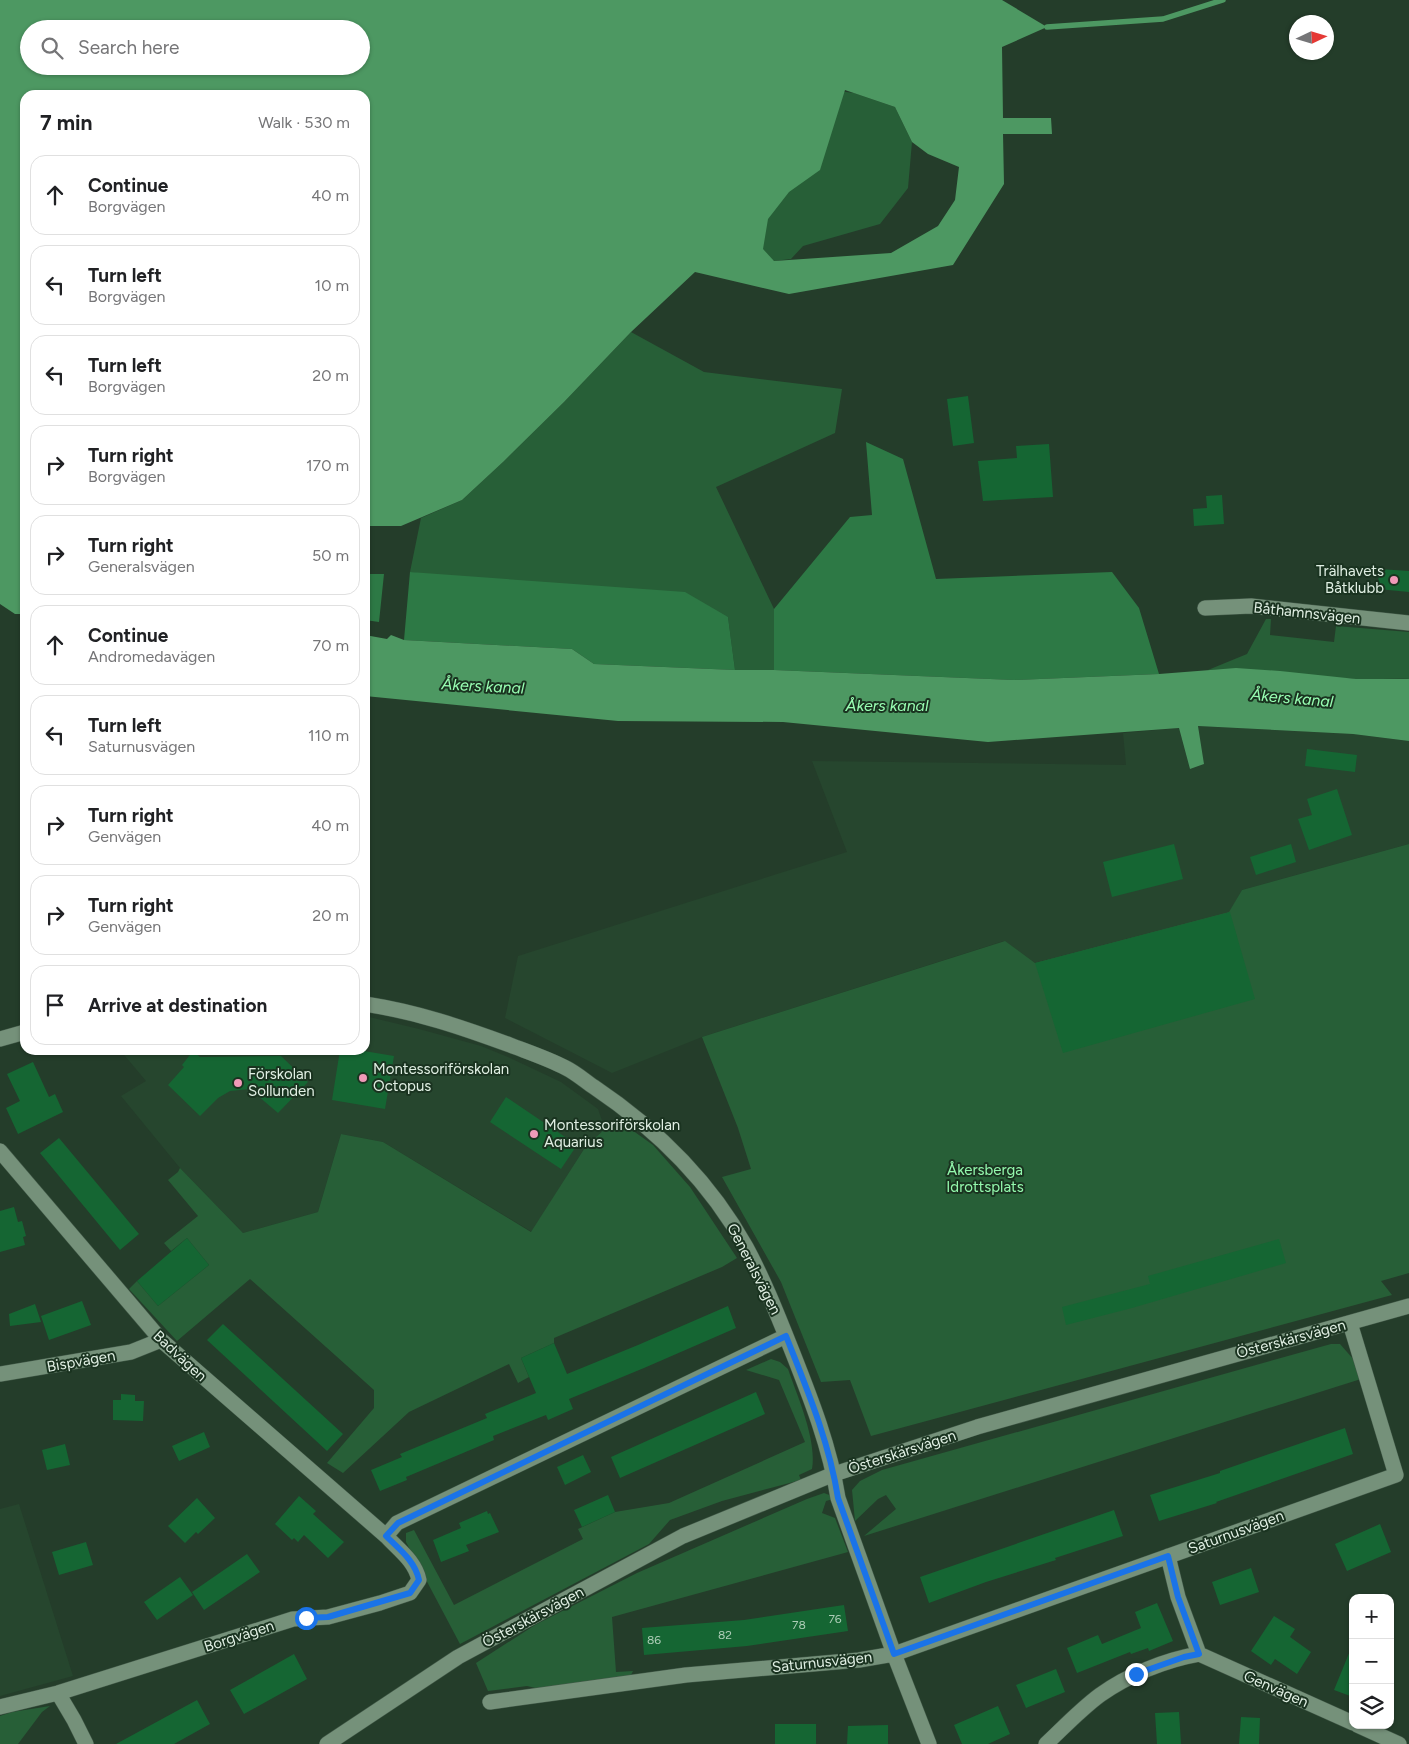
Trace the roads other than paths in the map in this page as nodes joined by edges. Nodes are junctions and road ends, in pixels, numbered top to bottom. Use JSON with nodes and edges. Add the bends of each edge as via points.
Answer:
{"nodes":[{"id":1,"x":1205,"y":608,"type":"dead end"},
{"id":2,"x":1409,"y":623,"type":"edge"},
{"id":3,"x":370,"y":1005,"type":"edge"},
{"id":4,"x":20,"y":1034,"type":"edge"},
{"id":5,"x":0,"y":1040,"type":"edge"},
{"id":6,"x":0,"y":1151,"type":"edge"},
{"id":7,"x":1409,"y":1306,"type":"edge"},
{"id":8,"x":1350,"y":1323,"type":"junction"},
{"id":9,"x":786,"y":1336,"type":"junction"},
{"id":10,"x":161,"y":1340,"type":"junction"},
{"id":11,"x":0,"y":1374,"type":"edge"},
{"id":12,"x":1402,"y":1473,"type":"edge"},
{"id":13,"x":834,"y":1474,"type":"junction"},
{"id":14,"x":386,"y":1536,"type":"junction"},
{"id":15,"x":1168,"y":1556,"type":"junction"},
{"id":16,"x":894,"y":1654,"type":"junction"},
{"id":17,"x":1199,"y":1654,"type":"junction"},
{"id":18,"x":58,"y":1693,"type":"junction"},
{"id":19,"x":490,"y":1702,"type":"dead end"},
{"id":20,"x":0,"y":1708,"type":"edge"},
{"id":21,"x":1349,"y":1721,"type":"edge"},
{"id":22,"x":1366,"y":1729,"type":"edge"},
{"id":23,"x":86,"y":1744,"type":"edge"},
{"id":24,"x":327,"y":1744,"type":"edge"},
{"id":25,"x":929,"y":1744,"type":"edge"},
{"id":26,"x":1046,"y":1744,"type":"edge"},
{"id":27,"x":1399,"y":1744,"type":"edge"}],
"edges":[{"from":1,"to":2,"type":"street","name":"Båthamnsvägen","via":[[1251,606]]},
{"from":3,"to":9,"type":"street","name":"Generalsvägen","via":[[451,1023],[520,1049],[566,1068],[620,1104],[690,1169],[721,1209],[746,1246]]},
{"from":4,"to":5,"type":"street"},
{"from":6,"to":10,"type":"street","name":"Badvägen"},
{"from":7,"to":8,"type":"street","name":"Österskärsvägen"},
{"from":8,"to":12,"type":"street","name":"Saturnusvägen"},
{"from":8,"to":13,"type":"street","name":"Österskärsvägen","via":[[977,1427]]},
{"from":9,"to":13,"type":"street","name":"Generalsvägen","via":[[818,1416]]},
{"from":9,"to":14,"type":"street","via":[[398,1523]]},
{"from":10,"to":11,"type":"street","name":"Bispvägen","via":[[131,1352]]},
{"from":10,"to":14,"type":"street","name":"Badvägen"},
{"from":12,"to":15,"type":"street","name":"Saturnusvägen"},
{"from":13,"to":16,"type":"street","name":"Generalsvägen","via":[[838,1498]]},
{"from":13,"to":24,"type":"street","name":"Österskärsvägen","via":[[683,1536],[458,1657]]},
{"from":14,"to":18,"type":"street","name":"Borgvägen","via":[[417,1569],[419,1580],[410,1593],[328,1617],[293,1619]]},
{"from":15,"to":16,"type":"street","name":"Saturnusvägen"},
{"from":15,"to":17,"type":"street","via":[[1178,1597]]},
{"from":16,"to":19,"type":"street","name":"Saturnusvägen","via":[[686,1675]]},
{"from":16,"to":25,"type":"street","name":"Generalsvägen"},
{"from":17,"to":21,"type":"street","name":"Genvägen"},
{"from":17,"to":26,"type":"street","via":[[1128,1678],[1100,1695]]},
{"from":18,"to":20,"type":"street","name":"Borgvägen"},
{"from":18,"to":23,"type":"street"},
{"from":22,"to":27,"type":"street"}]}
